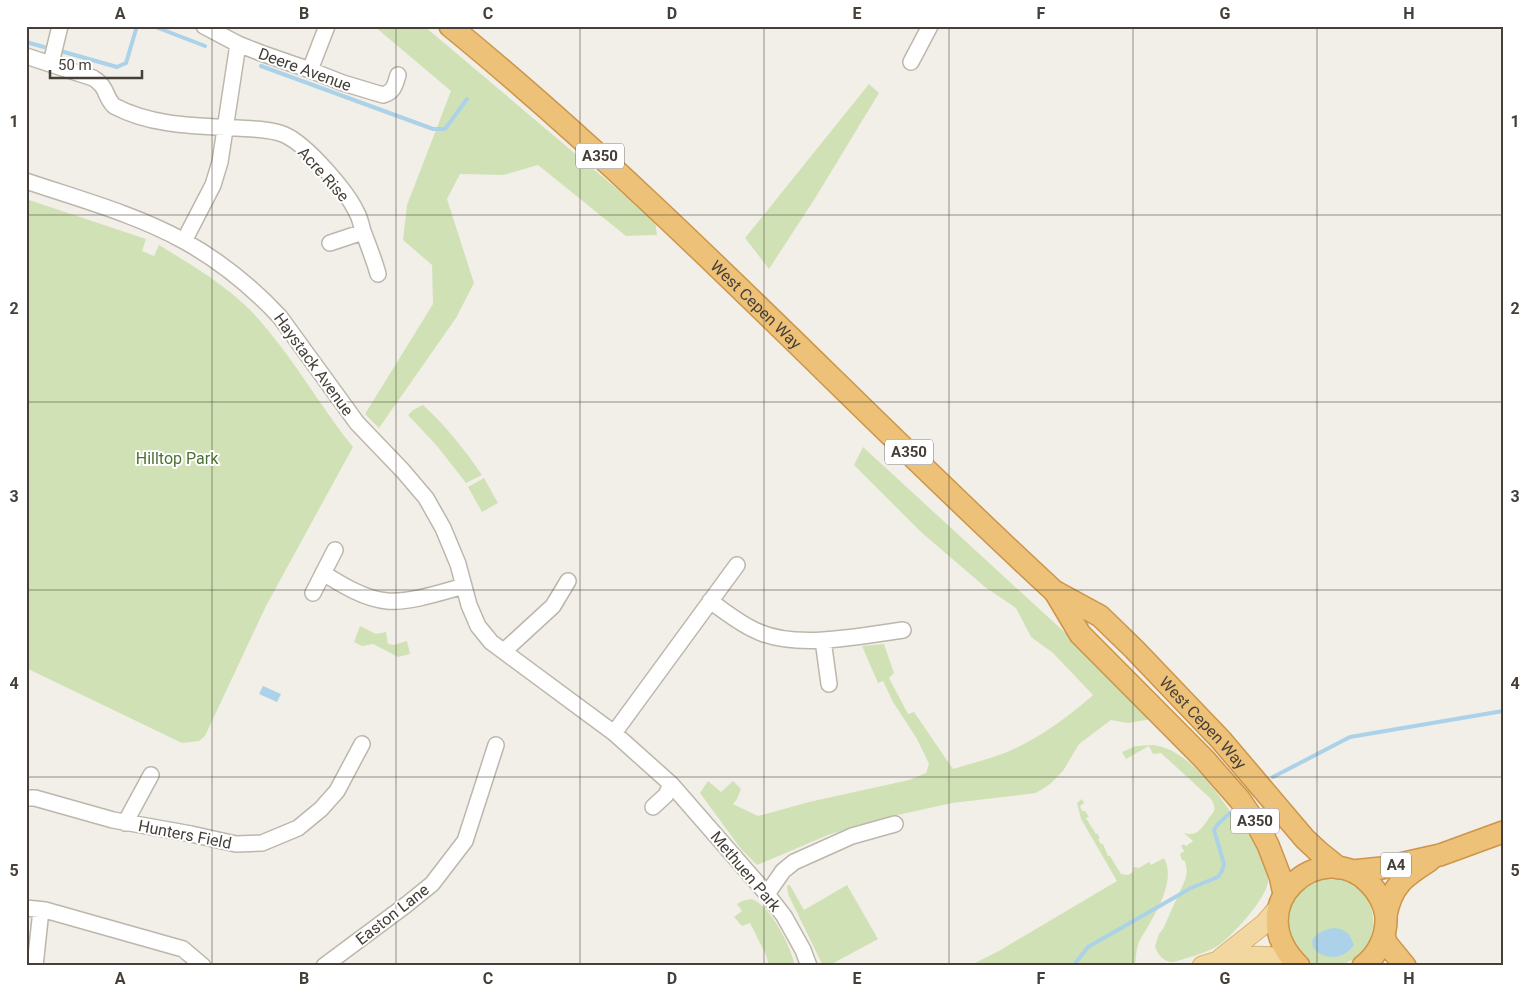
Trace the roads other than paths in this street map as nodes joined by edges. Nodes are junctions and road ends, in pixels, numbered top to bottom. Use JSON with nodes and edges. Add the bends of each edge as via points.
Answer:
{"nodes":[{"id":1,"x":60,"y":26,"type":"edge"},
{"id":2,"x":204,"y":26,"type":"edge"},
{"id":3,"x":327,"y":26,"type":"edge"},
{"id":4,"x":450,"y":26,"type":"edge"},
{"id":5,"x":930,"y":26,"type":"edge"},
{"id":6,"x":238,"y":44,"type":"junction"},
{"id":7,"x":26,"y":56,"type":"edge"},
{"id":8,"x":911,"y":62,"type":"dead end"},
{"id":9,"x":51,"y":63,"type":"junction"},
{"id":10,"x":310,"y":70,"type":"junction"},
{"id":11,"x":398,"y":75,"type":"dead end"},
{"id":12,"x":225,"y":128,"type":"junction"},
{"id":13,"x":26,"y":181,"type":"edge"},
{"id":14,"x":363,"y":232,"type":"junction"},
{"id":15,"x":184,"y":241,"type":"junction"},
{"id":16,"x":330,"y":244,"type":"dead end"},
{"id":17,"x":378,"y":274,"type":"dead end"},
{"id":18,"x":335,"y":550,"type":"dead end"},
{"id":19,"x":737,"y":565,"type":"dead end"},
{"id":20,"x":323,"y":573,"type":"junction"},
{"id":21,"x":568,"y":581,"type":"dead end"},
{"id":22,"x":464,"y":586,"type":"junction"},
{"id":23,"x":1054,"y":591,"type":"junction"},
{"id":24,"x":313,"y":594,"type":"dead end"},
{"id":25,"x":710,"y":601,"type":"junction"},
{"id":26,"x":903,"y":630,"type":"dead end"},
{"id":27,"x":823,"y":640,"type":"junction"},
{"id":28,"x":504,"y":651,"type":"junction"},
{"id":29,"x":829,"y":684,"type":"dead end"},
{"id":30,"x":614,"y":733,"type":"junction"},
{"id":31,"x":362,"y":744,"type":"dead end"},
{"id":32,"x":496,"y":745,"type":"dead end"},
{"id":33,"x":151,"y":775,"type":"dead end"},
{"id":34,"x":671,"y":784,"type":"junction"},
{"id":35,"x":26,"y":798,"type":"edge"},
{"id":36,"x":653,"y":807,"type":"dead end"},
{"id":37,"x":125,"y":823,"type":"junction"},
{"id":38,"x":895,"y":824,"type":"dead end"},
{"id":39,"x":1503,"y":832,"type":"edge"},
{"id":40,"x":1440,"y":855,"type":"junction"},
{"id":41,"x":1346,"y":869,"type":"junction"},
{"id":42,"x":767,"y":894,"type":"junction"},
{"id":43,"x":1281,"y":901,"type":"junction"},
{"id":44,"x":34,"y":909,"type":"edge"},
{"id":45,"x":1386,"y":915,"type":"junction"},
{"id":46,"x":1384,"y":937,"type":"junction"},
{"id":47,"x":1220,"y":959,"type":"junction"},
{"id":48,"x":35,"y":966,"type":"edge"},
{"id":49,"x":203,"y":966,"type":"edge"},
{"id":50,"x":324,"y":966,"type":"edge"},
{"id":51,"x":809,"y":966,"type":"edge"},
{"id":52,"x":1202,"y":966,"type":"edge"},
{"id":53,"x":1299,"y":966,"type":"edge"},
{"id":54,"x":1363,"y":966,"type":"edge"},
{"id":55,"x":1405,"y":966,"type":"edge"}],
"edges":[{"from":1,"to":9,"type":"street"},
{"from":2,"to":6,"type":"street","name":"Deere Avenue"},
{"from":3,"to":10,"type":"street"},
{"from":4,"to":23,"type":"highway","name":"West Cepen Way","number":"A350","via":[[662,212]]},
{"from":5,"to":8,"type":"street"},
{"from":6,"to":10,"type":"street","name":"Deere Avenue"},
{"from":6,"to":12,"type":"street"},
{"from":7,"to":9,"type":"street","name":"Acre Rise"},
{"from":9,"to":12,"type":"street","name":"Acre Rise","via":[[102,83],[110,102],[119,108],[179,125]]},
{"from":10,"to":11,"type":"street","name":"Deere Avenue","via":[[383,95],[390,94]]},
{"from":12,"to":14,"type":"street","name":"Acre Rise","via":[[286,135],[303,148],[344,192],[357,212]]},
{"from":12,"to":15,"type":"street","via":[[213,185]]},
{"from":13,"to":15,"type":"street","name":"Haystack Avenue","via":[[124,215]]},
{"from":14,"to":16,"type":"street"},
{"from":14,"to":17,"type":"street","name":"Acre Rise"},
{"from":15,"to":22,"type":"street","name":"Haystack Avenue","via":[[245,282],[280,317],[356,423],[426,498],[443,528]]},
{"from":18,"to":20,"type":"street"},
{"from":19,"to":25,"type":"street"},
{"from":20,"to":22,"type":"street","via":[[365,595],[387,601],[402,601]]},
{"from":20,"to":24,"type":"street"},
{"from":21,"to":28,"type":"street","via":[[553,606]]},
{"from":22,"to":28,"type":"street","name":"Haystack Avenue","via":[[478,626],[491,642]]},
{"from":23,"to":41,"type":"highway","name":"West Cepen Way","number":"A350","via":[[1100,616],[1221,740],[1305,839],[1318,852]]},
{"from":23,"to":43,"type":"highway","name":"West Cepen Way","number":"A350","via":[[1080,634],[1205,760],[1240,800],[1268,845],[1280,876]]},
{"from":25,"to":27,"type":"street","via":[[759,632]]},
{"from":25,"to":30,"type":"street"},
{"from":26,"to":27,"type":"street"},
{"from":27,"to":29,"type":"street"},
{"from":28,"to":30,"type":"street","name":"Methuen Park"},
{"from":30,"to":34,"type":"street","name":"Methuen Park"},
{"from":31,"to":37,"type":"street","name":"Hunters Field","via":[[337,791],[321,810],[298,828],[262,843],[236,844]]},
{"from":32,"to":50,"type":"street","name":"Easton Lane","via":[[465,841],[432,884]]},
{"from":33,"to":37,"type":"street"},
{"from":34,"to":36,"type":"street","via":[[666,795]]},
{"from":34,"to":42,"type":"street","name":"Methuen Park"},
{"from":35,"to":37,"type":"street","name":"Hunters Field"},
{"from":38,"to":42,"type":"street","via":[[852,836],[794,862],[783,871]]},
{"from":39,"to":40,"type":"highway","number":"A4"},
{"from":40,"to":41,"type":"highway","number":"A4","via":[[1382,868]]},
{"from":40,"to":45,"type":"highway","number":"A4","via":[[1398,885],[1389,899]]},
{"from":41,"to":43,"type":"highway","via":[[1326,867],[1309,872],[1295,881]]},
{"from":41,"to":45,"type":"highway","name":"West Cepen Way","via":[[1365,878],[1375,889]]},
{"from":42,"to":51,"type":"street","name":"Methuen Park","via":[[792,928]]},
{"from":43,"to":47,"type":"main road","via":[[1264,924]]},
{"from":43,"to":53,"type":"highway","name":"West Cepen Way","via":[[1277,924],[1280,940]]},
{"from":44,"to":48,"type":"street"},
{"from":44,"to":49,"type":"street","via":[[183,949]]},
{"from":45,"to":46,"type":"highway"},
{"from":46,"to":54,"type":"highway","via":[[1378,951]]},
{"from":46,"to":55,"type":"highway"},
{"from":47,"to":52,"type":"main road"},
{"from":47,"to":53,"type":"main road","via":[[1283,958]]}]}
